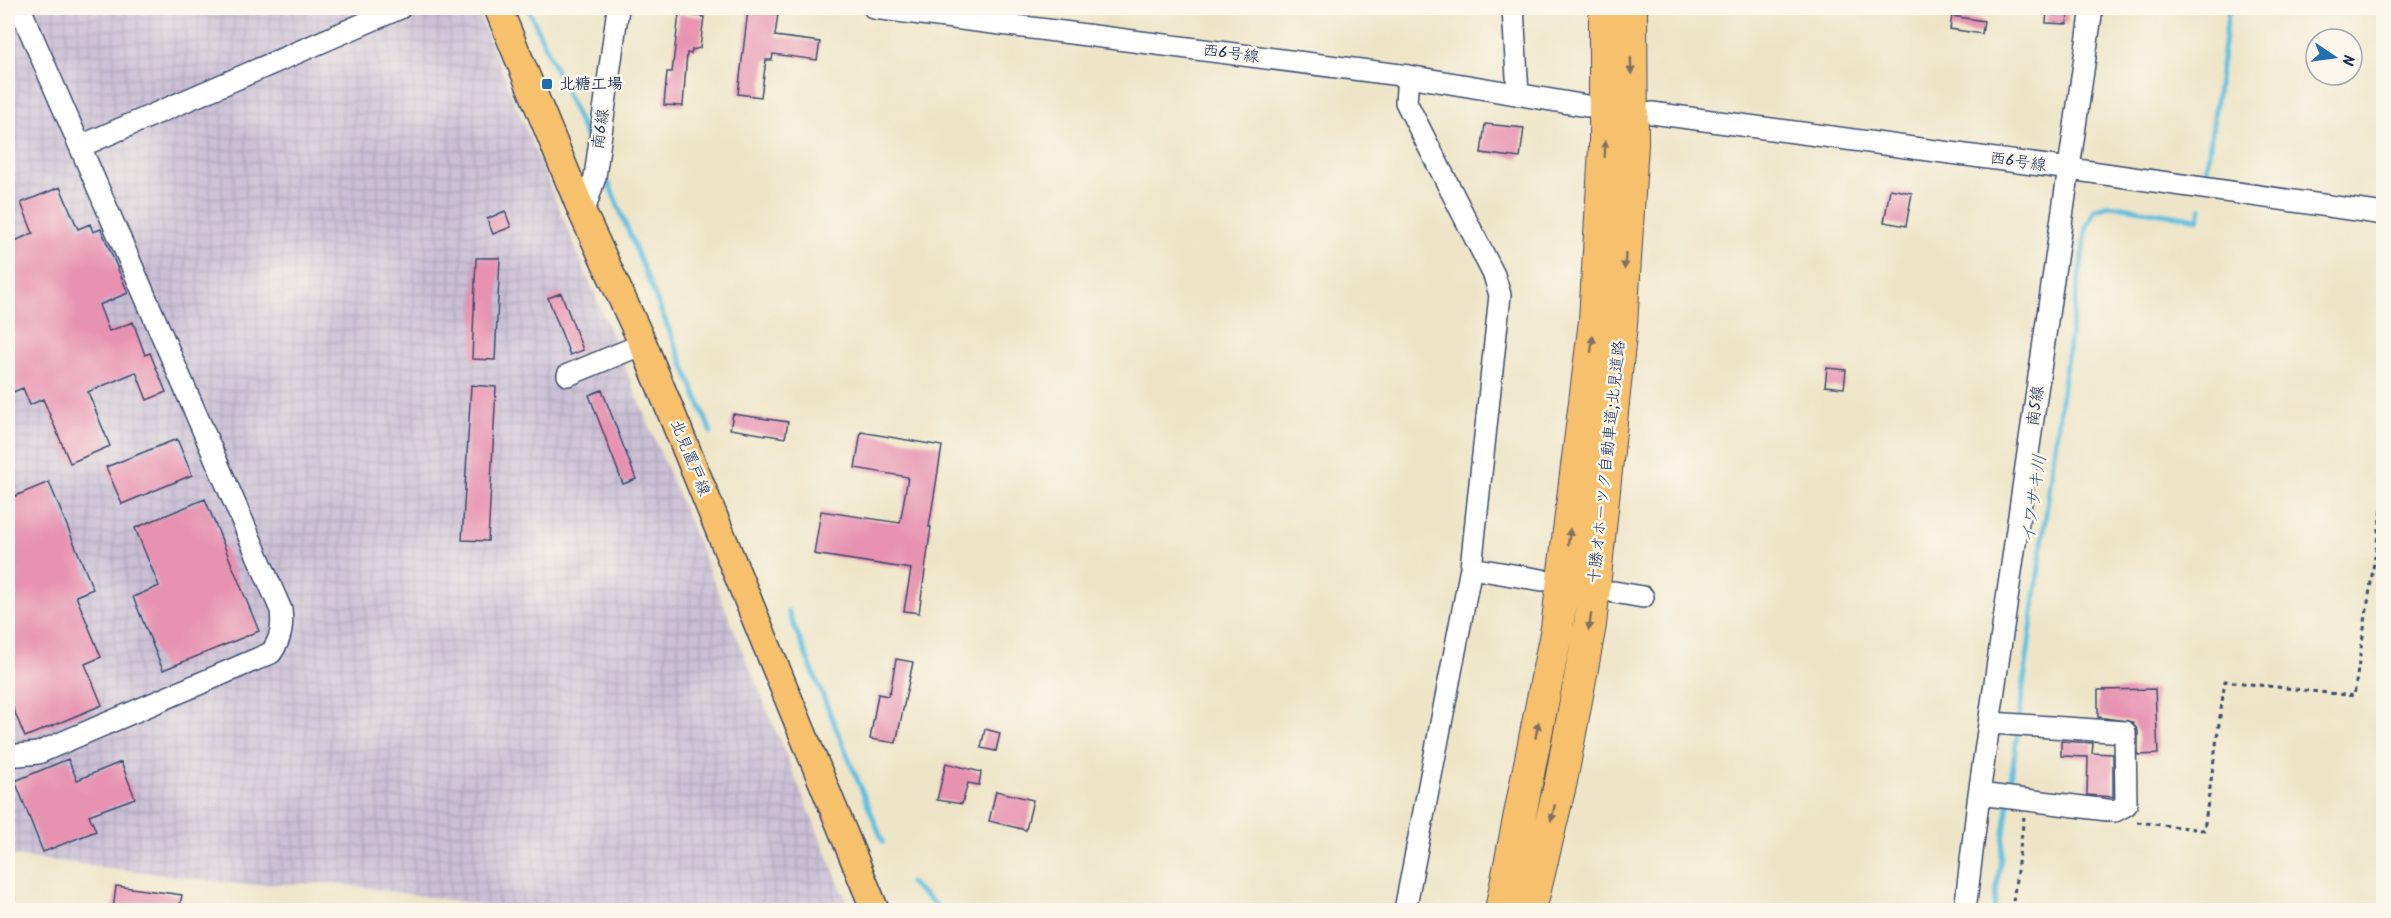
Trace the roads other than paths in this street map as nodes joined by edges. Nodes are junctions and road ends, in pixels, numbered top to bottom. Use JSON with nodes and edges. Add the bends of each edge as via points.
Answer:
{"nodes":[{"id":1,"x":400,"y":8,"type":"edge"},
{"id":2,"x":498,"y":8,"type":"edge"},
{"id":3,"x":618,"y":8,"type":"edge"},
{"id":4,"x":874,"y":8,"type":"edge"},
{"id":5,"x":1513,"y":8,"type":"edge"},
{"id":6,"x":1605,"y":8,"type":"edge"},
{"id":7,"x":1631,"y":8,"type":"edge"},
{"id":8,"x":2092,"y":8,"type":"edge"},
{"id":9,"x":16,"y":10,"type":"edge"},
{"id":10,"x":1407,"y":76,"type":"junction"},
{"id":11,"x":1518,"y":94,"type":"junction"},
{"id":12,"x":1587,"y":106,"type":"dead end"},
{"id":13,"x":1652,"y":113,"type":"dead end"},
{"id":14,"x":81,"y":146,"type":"junction"},
{"id":15,"x":2070,"y":169,"type":"junction"},
{"id":16,"x":583,"y":214,"type":"junction"},
{"id":17,"x":2384,"y":214,"type":"edge"},
{"id":18,"x":643,"y":344,"type":"junction"},
{"id":19,"x":568,"y":375,"type":"dead end"},
{"id":20,"x":1472,"y":568,"type":"junction"},
{"id":21,"x":1542,"y":580,"type":"dead end"},
{"id":22,"x":1614,"y":592,"type":"dead end"},
{"id":23,"x":1643,"y":597,"type":"dead end"},
{"id":24,"x":2008,"y":724,"type":"junction"},
{"id":25,"x":8,"y":756,"type":"edge"},
{"id":26,"x":2005,"y":800,"type":"junction"},
{"id":27,"x":875,"y":910,"type":"edge"},
{"id":28,"x":1405,"y":910,"type":"edge"},
{"id":29,"x":1501,"y":910,"type":"edge"},
{"id":30,"x":1530,"y":910,"type":"edge"},
{"id":31,"x":1965,"y":910,"type":"edge"}],
"edges":[{"from":1,"to":14,"type":"street"},
{"from":2,"to":16,"type":"main road","name":"北見置戸線"},
{"from":3,"to":16,"type":"street","name":"南6線","via":[[595,177]]},
{"from":4,"to":10,"type":"street","name":"西6号線"},
{"from":5,"to":11,"type":"street"},
{"from":29,"to":6,"type":"highway","name":"十勝オホーツク自動車道;北見道路","one_way":true,"via":[[1557,628],[1595,321],[1605,148]]},
{"from":7,"to":30,"type":"highway","name":"十勝オホーツク自動車道;北見道路","one_way":true,"via":[[1632,144],[1622,303],[1590,625],[1561,781]]},
{"from":8,"to":15,"type":"street","name":"南5線"},
{"from":9,"to":14,"type":"street"},
{"from":10,"to":11,"type":"street","name":"西6号線"},
{"from":10,"to":20,"type":"street","via":[[1406,102],[1494,275],[1500,295]]},
{"from":11,"to":12,"type":"street","name":"西6号線"},
{"from":13,"to":15,"type":"street","name":"西6号線"},
{"from":14,"to":25,"type":"street","via":[[281,610],[283,625],[279,643],[271,653],[38,753]]},
{"from":15,"to":17,"type":"street","name":"西6号線"},
{"from":15,"to":24,"type":"street","name":"南5線"},
{"from":16,"to":18,"type":"main road","name":"北見置戸線"},
{"from":18,"to":19,"type":"street"},
{"from":18,"to":27,"type":"main road","name":"北見置戸線"},
{"from":20,"to":21,"type":"street"},
{"from":20,"to":28,"type":"street"},
{"from":22,"to":23,"type":"street"},
{"from":24,"to":26,"type":"street","name":"南5線"},
{"from":24,"to":26,"type":"street","via":[[2125,732],[2126,805],[2115,811]]},
{"from":26,"to":31,"type":"street","name":"南5線"}]}
